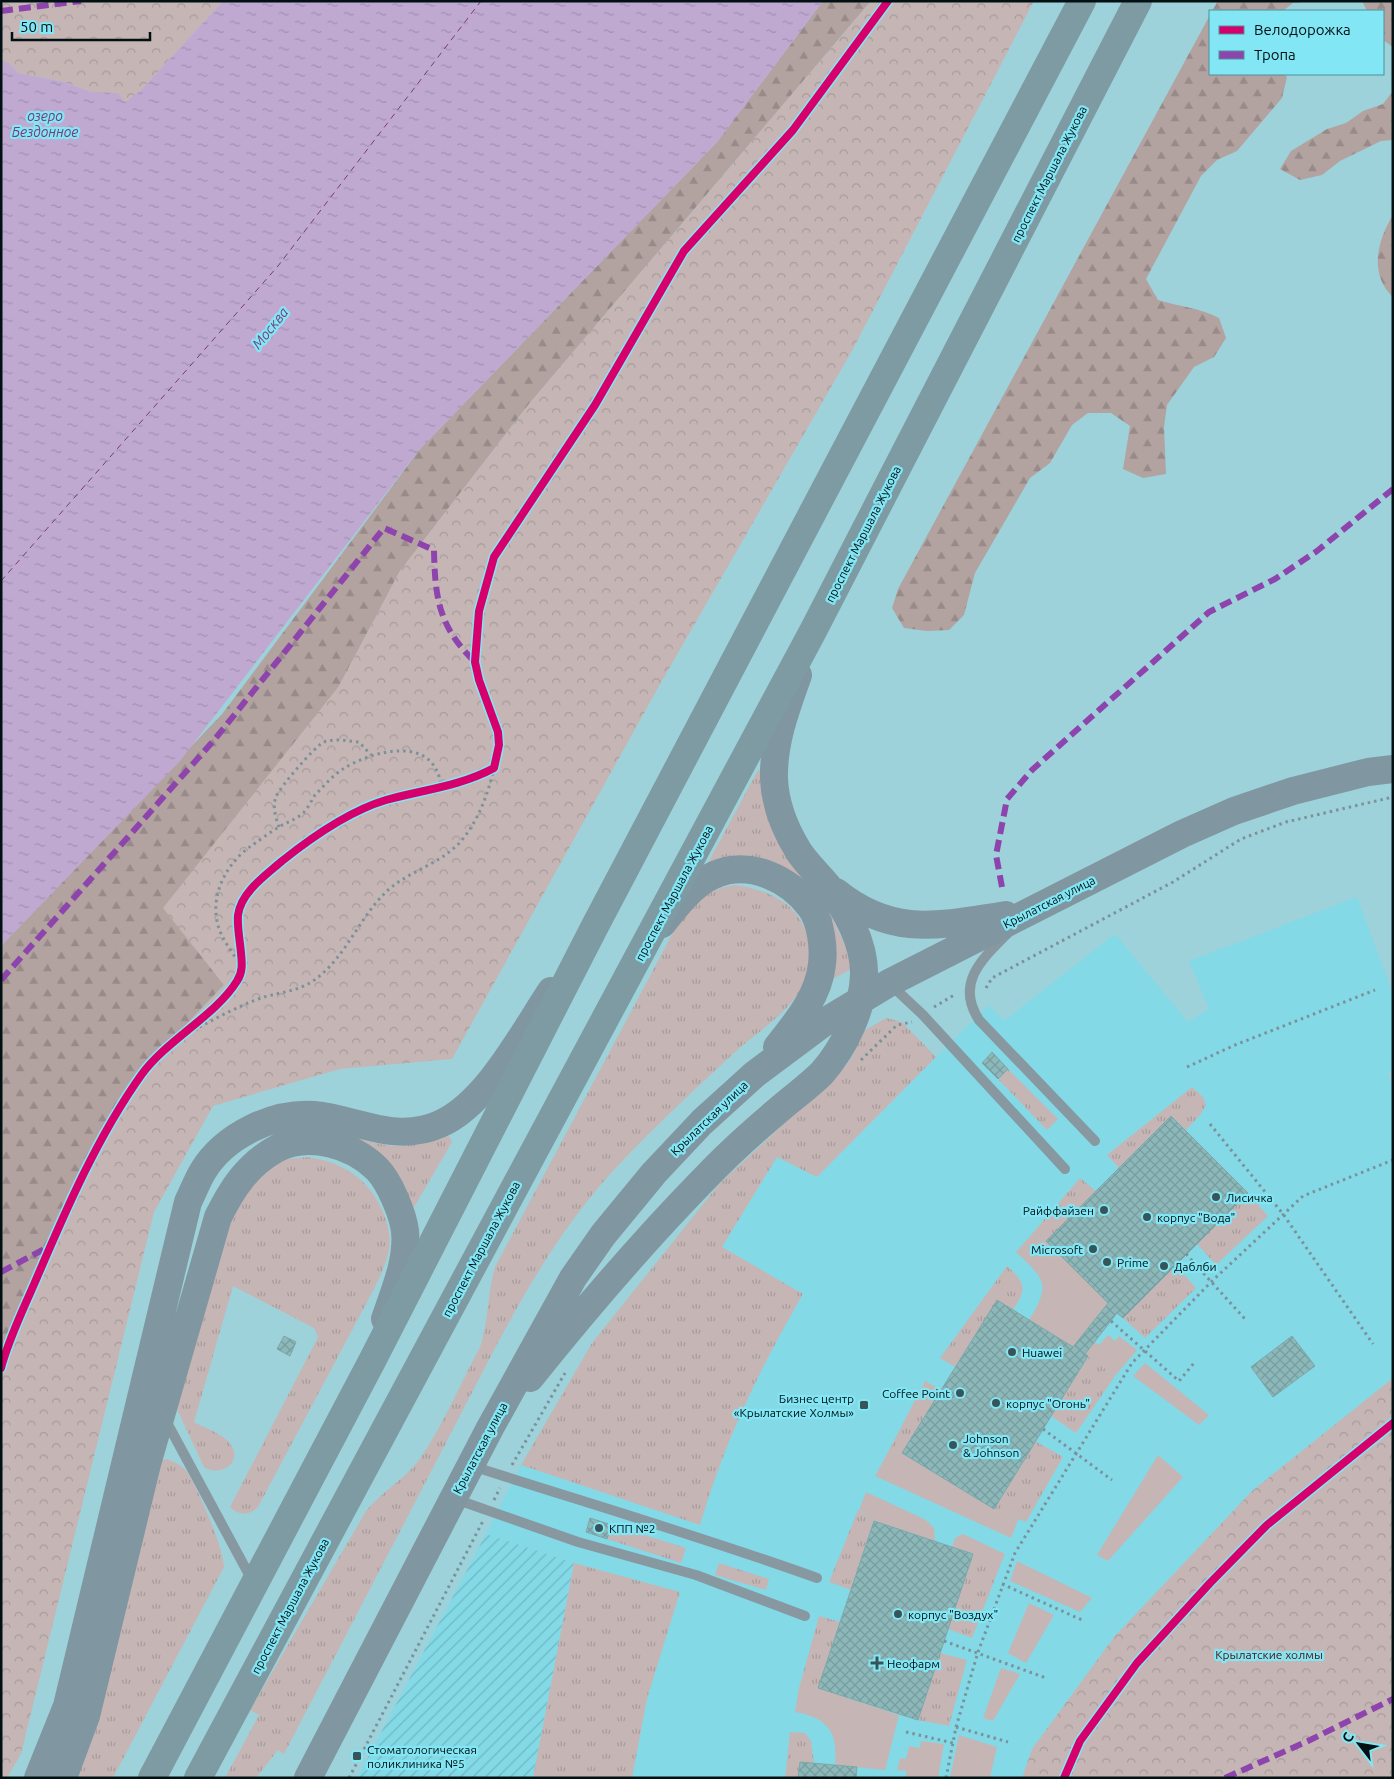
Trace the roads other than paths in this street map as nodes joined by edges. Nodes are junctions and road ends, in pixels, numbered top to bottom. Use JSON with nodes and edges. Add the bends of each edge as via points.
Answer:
{"nodes":[{"id":1,"x":1082,"y":1,"type":"edge"},
{"id":2,"x":1138,"y":1,"type":"edge"},
{"id":3,"x":813,"y":630,"type":"junction"},
{"id":4,"x":1393,"y":769,"type":"edge"},
{"id":5,"x":827,"y":886,"type":"junction"},
{"id":6,"x":1030,"y":911,"type":"junction"},
{"id":7,"x":596,"y":926,"type":"junction"},
{"id":8,"x":648,"y":941,"type":"junction"},
{"id":9,"x":889,"y":983,"type":"junction"},
{"id":10,"x":862,"y":998,"type":"junction"},
{"id":11,"x":755,"y":1074,"type":"junction"},
{"id":12,"x":1095,"y":1141,"type":"dead end"},
{"id":13,"x":1065,"y":1169,"type":"dead end"},
{"id":14,"x":372,"y":1361,"type":"junction"},
{"id":15,"x":162,"y":1414,"type":"junction"},
{"id":16,"x":490,"y":1428,"type":"junction"},
{"id":17,"x":471,"y":1465,"type":"junction"},
{"id":18,"x":454,"y":1498,"type":"junction"},
{"id":19,"x":818,"y":1578,"type":"dead end"},
{"id":20,"x":254,"y":1585,"type":"junction"},
{"id":21,"x":804,"y":1616,"type":"dead end"},
{"id":22,"x":38,"y":1778,"type":"edge"},
{"id":23,"x":63,"y":1778,"type":"edge"},
{"id":24,"x":152,"y":1778,"type":"edge"},
{"id":25,"x":198,"y":1778,"type":"edge"},
{"id":26,"x":308,"y":1778,"type":"edge"}],
"edges":[{"from":1,"to":7,"type":"main road"},
{"from":2,"to":3,"type":"main road","name":"проспект Маршала Жукова"},
{"from":3,"to":5,"type":"main road","via":[[780,729],[774,781],[788,832],[800,853]]},
{"from":3,"to":8,"type":"main road","name":"проспект Маршала Жукова"},
{"from":4,"to":6,"type":"main road","name":"Крылатская улица","via":[[1293,791],[1234,811]]},
{"from":5,"to":6,"type":"main road","via":[[864,912],[912,926],[935,926]]},
{"from":5,"to":10,"type":"main road","via":[[843,908],[861,954],[864,974]]},
{"from":6,"to":9,"type":"main road","name":"Крылатская улица"},
{"from":6,"to":12,"type":"lane","via":[[981,960],[968,995],[971,1008],[978,1020]]},
{"from":7,"to":14,"type":"main road"},
{"from":7,"to":22,"type":"main road","via":[[488,1085],[458,1113],[439,1124],[388,1132],[313,1115],[272,1120],[244,1133],[203,1170],[188,1202],[67,1706]]},
{"from":8,"to":11,"type":"main road","via":[[675,907],[698,885],[731,869],[750,868],[769,875],[798,894],[812,910],[822,946],[823,964],[819,980],[795,1024]]},
{"from":8,"to":25,"type":"main road","name":"проспект Маршала Жукова"},
{"from":9,"to":10,"type":"main road","name":"Крылатская улица"},
{"from":9,"to":13,"type":"lane","via":[[923,1015]]},
{"from":10,"to":11,"type":"main road","name":"Крылатская улица"},
{"from":10,"to":16,"type":"main road","via":[[848,1033],[821,1073],[709,1174],[559,1343]]},
{"from":11,"to":16,"type":"main road","name":"Крылатская улица","via":[[702,1122],[603,1235],[573,1278]]},
{"from":14,"to":15,"type":"main road","via":[[402,1260],[405,1230],[390,1188],[377,1169],[333,1143],[305,1140],[277,1148],[252,1165],[232,1189],[218,1217]]},
{"from":14,"to":20,"type":"main road"},
{"from":15,"to":20,"type":"lane"},
{"from":15,"to":23,"type":"main road","via":[[86,1716]]},
{"from":16,"to":17,"type":"main road","name":"Крылатская улица"},
{"from":17,"to":18,"type":"main road","name":"Крылатская улица"},
{"from":17,"to":19,"type":"lane","via":[[588,1504],[709,1539]]},
{"from":18,"to":21,"type":"lane","via":[[578,1542],[696,1575]]},
{"from":18,"to":26,"type":"main road","name":"Крылатская улица"},
{"from":20,"to":24,"type":"main road"}]}
